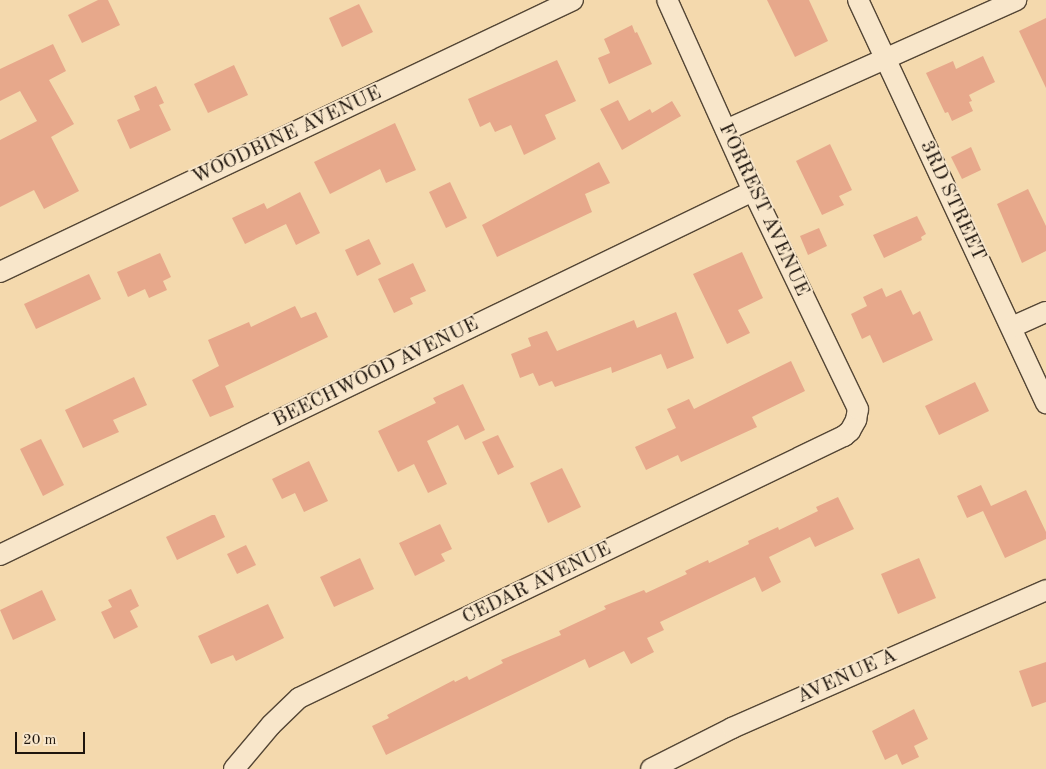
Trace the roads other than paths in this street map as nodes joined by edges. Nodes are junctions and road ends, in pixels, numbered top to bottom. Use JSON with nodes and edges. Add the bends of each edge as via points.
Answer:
{"nodes":[{"id":1,"x":573,"y":0,"type":"edge"},
{"id":2,"x":667,"y":0,"type":"edge"},
{"id":3,"x":858,"y":0,"type":"edge"},
{"id":4,"x":1016,"y":0,"type":"edge"},
{"id":5,"x":886,"y":59,"type":"junction"},
{"id":6,"x":726,"y":130,"type":"junction"},
{"id":7,"x":753,"y":191,"type":"junction"},
{"id":8,"x":0,"y":272,"type":"edge"},
{"id":9,"x":1046,"y":312,"type":"edge"},
{"id":10,"x":1012,"y":327,"type":"junction"},
{"id":11,"x":1046,"y":403,"type":"edge"},
{"id":12,"x":856,"y":420,"type":"joint"},
{"id":13,"x":0,"y":555,"type":"edge"},
{"id":14,"x":1046,"y":590,"type":"edge"},
{"id":15,"x":234,"y":769,"type":"edge"},
{"id":16,"x":651,"y":769,"type":"edge"}],
"edges":[{"from":1,"to":8,"type":"street","name":"WOODBINE AVENUE"},
{"from":2,"to":6,"type":"street","name":"FORREST AVENUE"},
{"from":3,"to":5,"type":"street","name":"3RD STREET"},
{"from":4,"to":5,"type":"street"},
{"from":5,"to":6,"type":"street"},
{"from":5,"to":10,"type":"street","name":"3RD STREET"},
{"from":6,"to":7,"type":"street","name":"FORREST AVENUE"},
{"from":7,"to":12,"type":"street","name":"FORREST AVENUE","via":[[858,408]]},
{"from":7,"to":13,"type":"street","name":"BEECHWOOD AVENUE"},
{"from":9,"to":10,"type":"street"},
{"from":10,"to":11,"type":"street","name":"3RD STREET"},
{"from":12,"to":15,"type":"street","name":"CEDAR AVENUE","via":[[844,436],[299,698]]},
{"from":14,"to":16,"type":"street","name":"AVENUE A","via":[[732,728]]}]}
